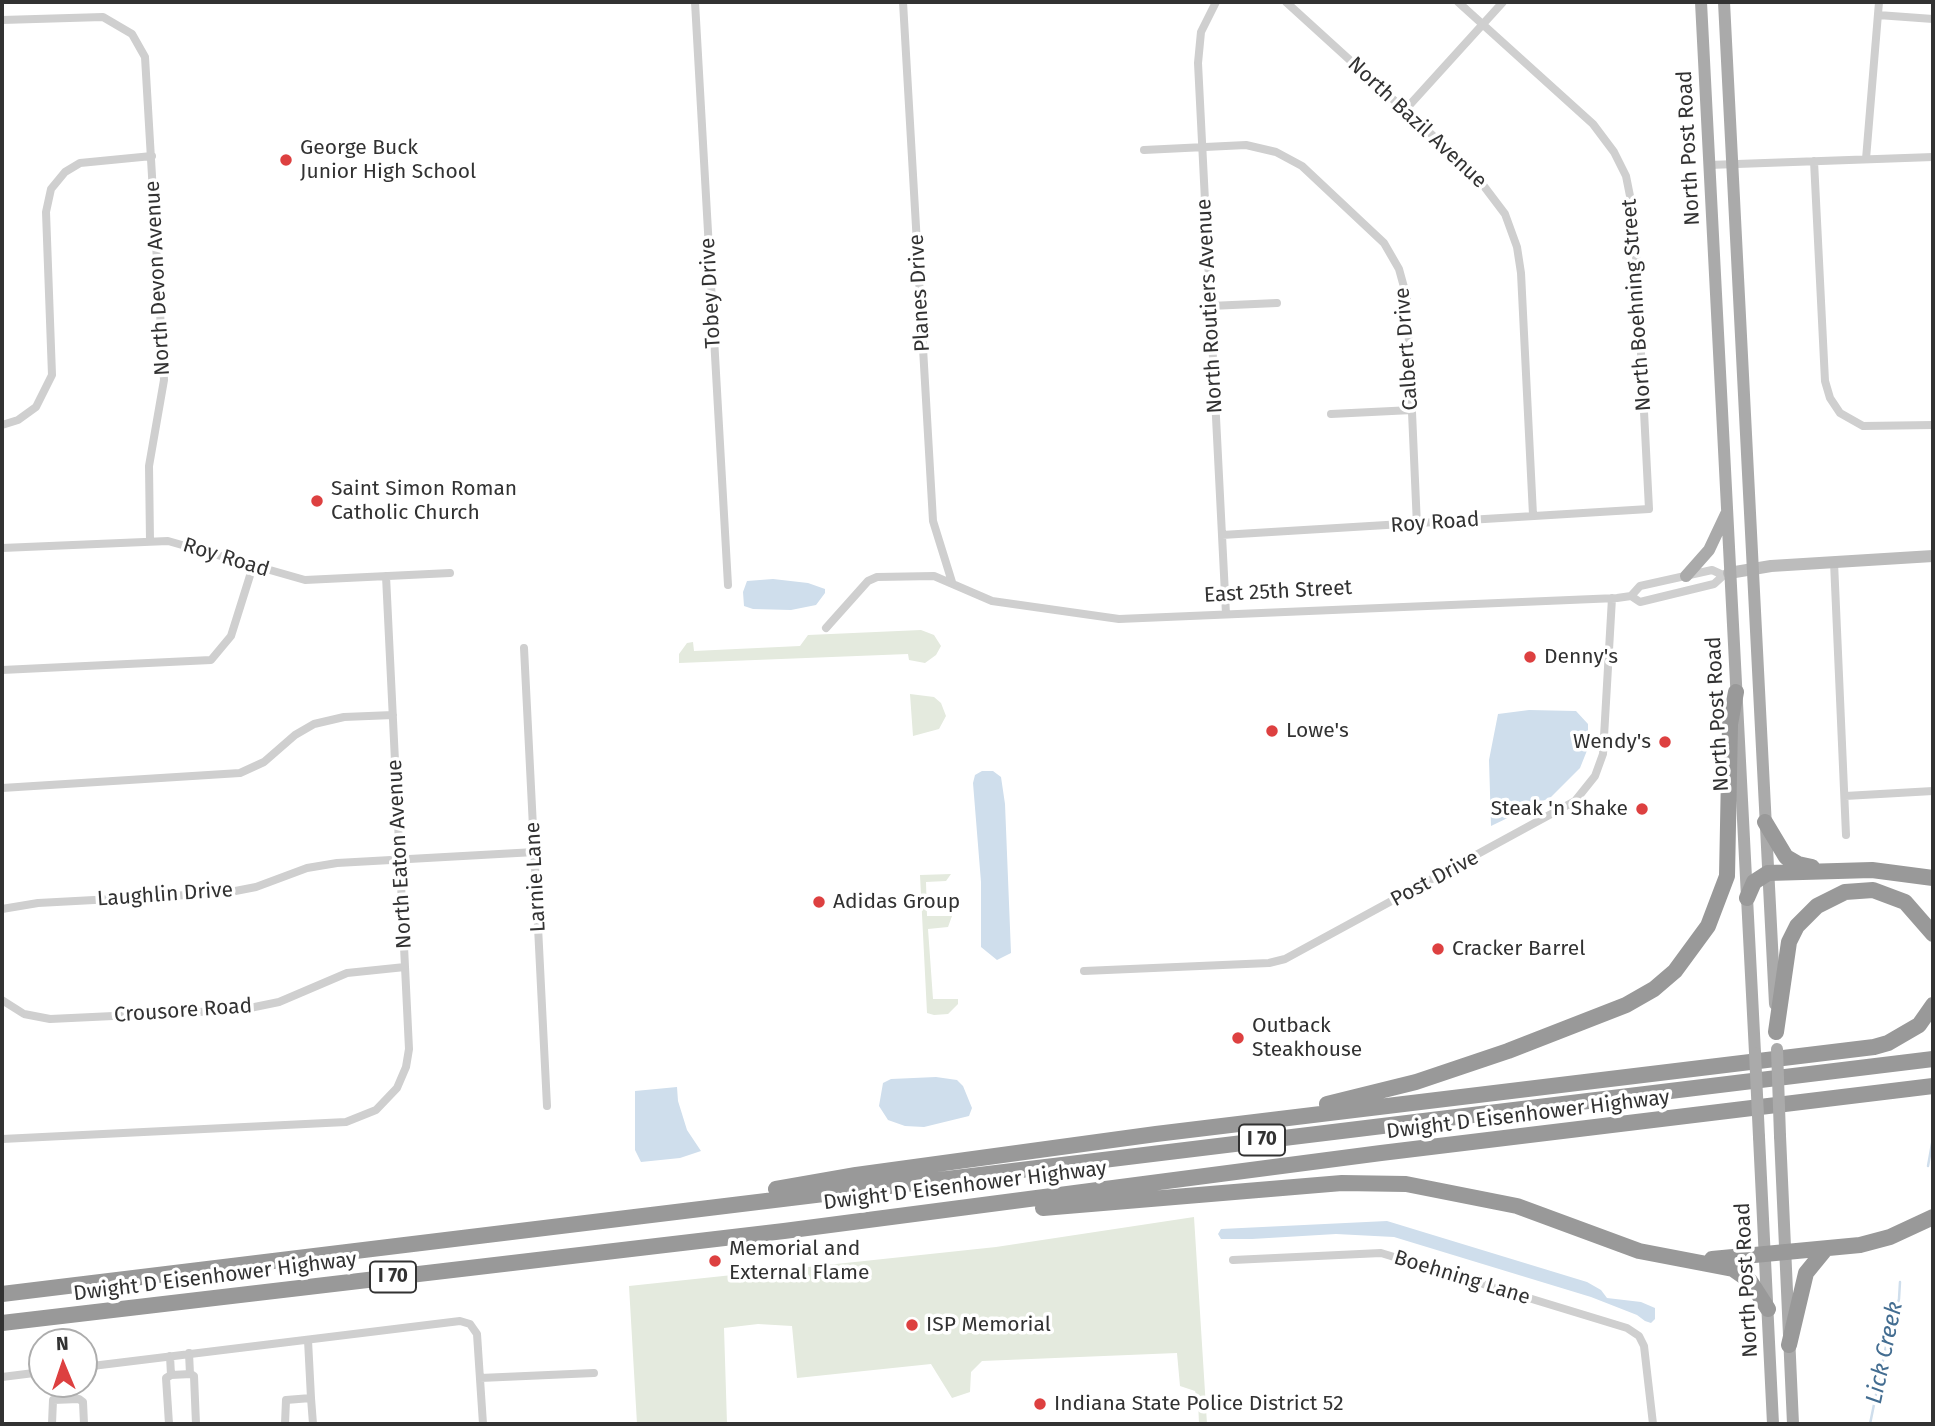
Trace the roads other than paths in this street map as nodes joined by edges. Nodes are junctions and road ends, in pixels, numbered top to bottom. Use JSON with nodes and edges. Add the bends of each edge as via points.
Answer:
{"nodes":[{"id":1,"x":695,"y":2,"type":"edge"},
{"id":2,"x":903,"y":2,"type":"edge"},
{"id":3,"x":1216,"y":2,"type":"edge"},
{"id":4,"x":1286,"y":2,"type":"edge"},
{"id":5,"x":1458,"y":2,"type":"edge"},
{"id":6,"x":1503,"y":2,"type":"edge"},
{"id":7,"x":1701,"y":2,"type":"edge"},
{"id":8,"x":1724,"y":2,"type":"edge"},
{"id":9,"x":1879,"y":2,"type":"edge"},
{"id":10,"x":1878,"y":15,"type":"junction"},
{"id":11,"x":1933,"y":19,"type":"edge"},
{"id":12,"x":2,"y":20,"type":"edge"},
{"id":13,"x":1483,"y":24,"type":"junction"},
{"id":14,"x":1405,"y":110,"type":"junction"},
{"id":15,"x":1202,"y":146,"type":"junction"},
{"id":16,"x":1144,"y":150,"type":"dead end"},
{"id":17,"x":152,"y":156,"type":"junction"},
{"id":18,"x":1933,"y":157,"type":"edge"},
{"id":19,"x":1866,"y":159,"type":"junction"},
{"id":20,"x":1814,"y":161,"type":"junction"},
{"id":21,"x":1732,"y":164,"type":"junction"},
{"id":22,"x":1709,"y":165,"type":"junction"},
{"id":23,"x":1277,"y":303,"type":"dead end"},
{"id":24,"x":1210,"y":306,"type":"junction"},
{"id":25,"x":1412,"y":410,"type":"junction"},
{"id":26,"x":1331,"y":414,"type":"dead end"},
{"id":27,"x":2,"y":425,"type":"edge"},
{"id":28,"x":1933,"y":425,"type":"edge"},
{"id":29,"x":1649,"y":509,"type":"joint"},
{"id":30,"x":1726,"y":514,"type":"junction"},
{"id":31,"x":1533,"y":515,"type":"junction"},
{"id":32,"x":1417,"y":526,"type":"junction"},
{"id":33,"x":1222,"y":535,"type":"junction"},
{"id":34,"x":150,"y":541,"type":"junction"},
{"id":35,"x":2,"y":548,"type":"edge"},
{"id":36,"x":1933,"y":556,"type":"edge"},
{"id":37,"x":1834,"y":562,"type":"junction"},
{"id":38,"x":253,"y":566,"type":"junction"},
{"id":39,"x":1751,"y":569,"type":"junction"},
{"id":40,"x":450,"y":573,"type":"dead end"},
{"id":41,"x":1726,"y":574,"type":"junction"},
{"id":42,"x":386,"y":576,"type":"junction"},
{"id":43,"x":1686,"y":576,"type":"junction"},
{"id":44,"x":952,"y":582,"type":"junction"},
{"id":45,"x":728,"y":585,"type":"dead end"},
{"id":46,"x":1631,"y":596,"type":"junction"},
{"id":47,"x":1612,"y":598,"type":"junction"},
{"id":48,"x":1226,"y":614,"type":"junction"},
{"id":49,"x":826,"y":628,"type":"dead end"},
{"id":50,"x":524,"y":648,"type":"dead end"},
{"id":51,"x":2,"y":670,"type":"edge"},
{"id":52,"x":1735,"y":692,"type":"junction"},
{"id":53,"x":393,"y":715,"type":"junction"},
{"id":54,"x":2,"y":788,"type":"edge"},
{"id":55,"x":1933,"y":792,"type":"edge"},
{"id":56,"x":1845,"y":796,"type":"junction"},
{"id":57,"x":1765,"y":822,"type":"junction"},
{"id":58,"x":1846,"y":835,"type":"dead end"},
{"id":59,"x":535,"y":852,"type":"junction"},
{"id":60,"x":400,"y":860,"type":"junction"},
{"id":61,"x":1835,"y":871,"type":"junction"},
{"id":62,"x":1768,"y":873,"type":"junction"},
{"id":63,"x":1933,"y":878,"type":"edge"},
{"id":64,"x":1747,"y":898,"type":"junction"},
{"id":65,"x":2,"y":909,"type":"edge"},
{"id":66,"x":1933,"y":934,"type":"edge"},
{"id":67,"x":405,"y":967,"type":"junction"},
{"id":68,"x":1084,"y":971,"type":"dead end"},
{"id":69,"x":2,"y":1000,"type":"edge"},
{"id":70,"x":1933,"y":1005,"type":"edge"},
{"id":71,"x":1776,"y":1032,"type":"junction"},
{"id":72,"x":1933,"y":1059,"type":"edge"},
{"id":73,"x":1933,"y":1086,"type":"edge"},
{"id":74,"x":547,"y":1106,"type":"dead end"},
{"id":75,"x":1156,"y":1135,"type":"junction"},
{"id":76,"x":2,"y":1139,"type":"edge"},
{"id":77,"x":1933,"y":1217,"type":"edge"},
{"id":78,"x":591,"y":1222,"type":"junction"},
{"id":79,"x":784,"y":1231,"type":"junction"},
{"id":80,"x":1824,"y":1251,"type":"junction"},
{"id":81,"x":1785,"y":1252,"type":"junction"},
{"id":82,"x":1765,"y":1254,"type":"junction"},
{"id":83,"x":1234,"y":1260,"type":"dead end"},
{"id":84,"x":1688,"y":1261,"type":"junction"},
{"id":85,"x":122,"y":1279,"type":"junction"},
{"id":86,"x":2,"y":1283,"type":"edge"},
{"id":87,"x":2,"y":1294,"type":"edge"},
{"id":88,"x":1768,"y":1308,"type":"junction"},
{"id":89,"x":2,"y":1323,"type":"edge"},
{"id":90,"x":308,"y":1340,"type":"junction"},
{"id":91,"x":1790,"y":1345,"type":"junction"},
{"id":92,"x":189,"y":1353,"type":"junction"},
{"id":93,"x":170,"y":1356,"type":"junction"},
{"id":94,"x":98,"y":1365,"type":"edge"},
{"id":95,"x":594,"y":1373,"type":"dead end"},
{"id":96,"x":28,"y":1374,"type":"edge"},
{"id":97,"x":190,"y":1374,"type":"junction"},
{"id":98,"x":171,"y":1375,"type":"junction"},
{"id":99,"x":2,"y":1377,"type":"edge"},
{"id":100,"x":480,"y":1378,"type":"junction"},
{"id":101,"x":311,"y":1398,"type":"junction"},
{"id":102,"x":69,"y":1399,"type":"joint"},
{"id":103,"x":52,"y":1424,"type":"edge"},
{"id":104,"x":84,"y":1424,"type":"edge"},
{"id":105,"x":169,"y":1424,"type":"edge"},
{"id":106,"x":196,"y":1424,"type":"edge"},
{"id":107,"x":285,"y":1424,"type":"edge"},
{"id":108,"x":313,"y":1424,"type":"edge"},
{"id":109,"x":483,"y":1424,"type":"edge"},
{"id":110,"x":1653,"y":1424,"type":"edge"},
{"id":111,"x":1773,"y":1424,"type":"edge"},
{"id":112,"x":1793,"y":1424,"type":"edge"}],
"edges":[{"from":1,"to":45,"type":"street","name":"Tobey Drive"},
{"from":2,"to":44,"type":"street","name":"Planes Drive","via":[[933,521]]},
{"from":3,"to":15,"type":"street","name":"North Routiers Avenue","via":[[1198,49]]},
{"from":4,"to":14,"type":"street","name":"North Bazil Avenue"},
{"from":5,"to":13,"type":"street","name":"North Boehning Street"},
{"from":6,"to":13,"type":"street"},
{"from":7,"to":22,"type":"main road","name":"North Post Road"},
{"from":8,"to":21,"type":"main road","name":"North Post Road"},
{"from":9,"to":10,"type":"street"},
{"from":10,"to":11,"type":"street"},
{"from":10,"to":19,"type":"street"},
{"from":12,"to":17,"type":"street","name":"North Devon Avenue","via":[[94,16],[132,34],[145,57]]},
{"from":13,"to":14,"type":"street"},
{"from":13,"to":29,"type":"street","name":"North Boehning Street","via":[[1593,124],[1626,176],[1634,216]]},
{"from":14,"to":31,"type":"street","name":"North Bazil Avenue","via":[[1480,179],[1501,207],[1515,238],[1521,272]]},
{"from":15,"to":16,"type":"street","name":"Calbert Drive"},
{"from":15,"to":24,"type":"street","name":"North Routiers Avenue"},
{"from":15,"to":25,"type":"street","name":"Calbert Drive","via":[[1246,145],[1291,159],[1384,243],[1406,294]]},
{"from":17,"to":27,"type":"street","via":[[80,163],[51,189],[46,212],[52,375],[36,407]]},
{"from":17,"to":34,"type":"street","name":"North Devon Avenue","via":[[164,380],[149,466]]},
{"from":18,"to":19,"type":"street"},
{"from":19,"to":20,"type":"street"},
{"from":20,"to":21,"type":"street"},
{"from":20,"to":28,"type":"street","via":[[1825,381],[1830,398],[1840,413],[1863,426]]},
{"from":21,"to":22,"type":"street"},
{"from":21,"to":39,"type":"main road","name":"North Post Road"},
{"from":22,"to":30,"type":"main road","name":"North Post Road"},
{"from":23,"to":24,"type":"street"},
{"from":24,"to":33,"type":"street","name":"North Routiers Avenue"},
{"from":25,"to":26,"type":"street"},
{"from":25,"to":32,"type":"street","name":"Calbert Drive"},
{"from":29,"to":31,"type":"street","name":"Roy Road"},
{"from":30,"to":41,"type":"main road","name":"North Post Road"},
{"from":30,"to":43,"type":"main road","via":[[1709,550]]},
{"from":31,"to":32,"type":"street","name":"Roy Road"},
{"from":32,"to":33,"type":"street","name":"Roy Road"},
{"from":33,"to":48,"type":"street","name":"North Routiers Avenue"},
{"from":34,"to":35,"type":"street","name":"Roy Road"},
{"from":34,"to":38,"type":"street","name":"Roy Road","via":[[187,545]]},
{"from":36,"to":37,"type":"street","name":"East 25th Street"},
{"from":37,"to":39,"type":"street","name":"East 25th Street"},
{"from":37,"to":56,"type":"street"},
{"from":38,"to":42,"type":"street","name":"Roy Road","via":[[305,580]]},
{"from":38,"to":51,"type":"street","via":[[231,636],[211,660]]},
{"from":39,"to":41,"type":"street","name":"East 25th Street"},
{"from":39,"to":57,"type":"main road","name":"North Post Road"},
{"from":40,"to":42,"type":"street","name":"Roy Road"},
{"from":41,"to":43,"type":"street","name":"East 25th Street","via":[[1712,570]]},
{"from":41,"to":46,"type":"street","name":"East 25th Street","via":[[1714,584],[1640,602]]},
{"from":41,"to":52,"type":"main road","name":"North Post Road"},
{"from":42,"to":53,"type":"street","name":"North Eaton Avenue"},
{"from":43,"to":46,"type":"street","name":"East 25th Street","via":[[1640,586]]},
{"from":44,"to":48,"type":"street","name":"East 25th Street","via":[[992,601],[1111,618]]},
{"from":44,"to":49,"type":"street","name":"East 25th Street","via":[[934,576],[875,577]]},
{"from":46,"to":47,"type":"street","name":"East 25th Street"},
{"from":47,"to":48,"type":"street","name":"East 25th Street"},
{"from":47,"to":68,"type":"street","name":"Post Drive","via":[[1603,754],[1590,785],[1569,806],[1285,959]]},
{"from":50,"to":59,"type":"street","name":"Larnie Lane"},
{"from":52,"to":64,"type":"main road","name":"North Post Road"},
{"from":52,"to":75,"type":"highway","via":[[1724,886],[1700,940],[1654,989],[1597,1017],[1416,1082],[1333,1103]]},
{"from":53,"to":54,"type":"street","via":[[327,720],[295,735],[257,767],[222,777]]},
{"from":53,"to":60,"type":"street","name":"North Eaton Avenue"},
{"from":55,"to":56,"type":"street"},
{"from":56,"to":58,"type":"street"},
{"from":57,"to":61,"type":"highway","via":[[1786,857]]},
{"from":57,"to":62,"type":"main road","name":"North Post Road"},
{"from":59,"to":60,"type":"street","name":"Laughlin Drive"},
{"from":59,"to":74,"type":"street","name":"Larnie Lane"},
{"from":60,"to":65,"type":"street","name":"Laughlin Drive","via":[[307,868],[225,893]]},
{"from":60,"to":67,"type":"street","name":"North Eaton Avenue"},
{"from":61,"to":62,"type":"highway"},
{"from":61,"to":63,"type":"highway","via":[[1885,870]]},
{"from":62,"to":64,"type":"highway","via":[[1754,882]]},
{"from":62,"to":71,"type":"main road","name":"North Post Road"},
{"from":64,"to":82,"type":"main road","name":"North Post Road","bridge":true},
{"from":66,"to":71,"type":"highway","via":[[1905,902],[1873,890],[1845,892],[1817,906],[1797,926],[1789,942]]},
{"from":67,"to":69,"type":"street","name":"Crousore Road","via":[[347,973],[279,1002],[240,1010],[50,1019],[24,1014]]},
{"from":67,"to":76,"type":"street","name":"North Eaton Avenue","via":[[407,1067],[392,1095],[368,1115],[346,1122]]},
{"from":70,"to":75,"type":"highway","via":[[1919,1025],[1874,1047]]},
{"from":71,"to":81,"type":"main road","name":"North Post Road","bridge":true},
{"from":72,"to":78,"type":"highway","name":"Dwight D Eisenhower Highway","number":"I 70"},
{"from":73,"to":79,"type":"highway","name":"Dwight D Eisenhower Highway","number":"I 70"},
{"from":75,"to":78,"type":"highway","via":[[856,1175]]},
{"from":77,"to":80,"type":"highway","via":[[1883,1239]]},
{"from":78,"to":85,"type":"highway","name":"Dwight D Eisenhower Highway","number":"I 70"},
{"from":79,"to":84,"type":"highway","via":[[926,1222],[1175,1196],[1406,1184],[1517,1206],[1622,1246]]},
{"from":79,"to":89,"type":"highway","name":"Dwight D Eisenhower Highway","number":"I 70"},
{"from":80,"to":81,"type":"highway"},
{"from":80,"to":91,"type":"highway","via":[[1806,1273]]},
{"from":81,"to":82,"type":"highway"},
{"from":81,"to":91,"type":"main road","name":"North Post Road"},
{"from":82,"to":84,"type":"highway"},
{"from":82,"to":88,"type":"main road","name":"North Post Road"},
{"from":83,"to":110,"type":"street","name":"Boehning Lane","via":[[1381,1253],[1627,1328],[1641,1338]]},
{"from":84,"to":88,"type":"highway","via":[[1741,1273]]},
{"from":85,"to":86,"type":"highway"},
{"from":85,"to":87,"type":"highway","name":"Dwight D Eisenhower Highway","number":"I 70"},
{"from":88,"to":111,"type":"main road","name":"North Post Road"},
{"from":90,"to":92,"type":"street"},
{"from":90,"to":100,"type":"street","via":[[460,1321],[471,1325],[477,1334]]},
{"from":90,"to":101,"type":"street"},
{"from":91,"to":112,"type":"main road","name":"North Post Road"},
{"from":92,"to":93,"type":"street"},
{"from":92,"to":97,"type":"street"},
{"from":93,"to":94,"type":"street"},
{"from":93,"to":98,"type":"street"},
{"from":95,"to":100,"type":"street"},
{"from":96,"to":99,"type":"street"},
{"from":97,"to":98,"type":"street"},
{"from":97,"to":106,"type":"street","via":[[194,1377]]},
{"from":98,"to":105,"type":"street","via":[[166,1378]]},
{"from":100,"to":109,"type":"street"},
{"from":101,"to":107,"type":"street","via":[[286,1399]]},
{"from":101,"to":108,"type":"street"},
{"from":102,"to":103,"type":"street","via":[[51,1403]]},
{"from":102,"to":104,"type":"street","via":[[82,1400]]}]}
